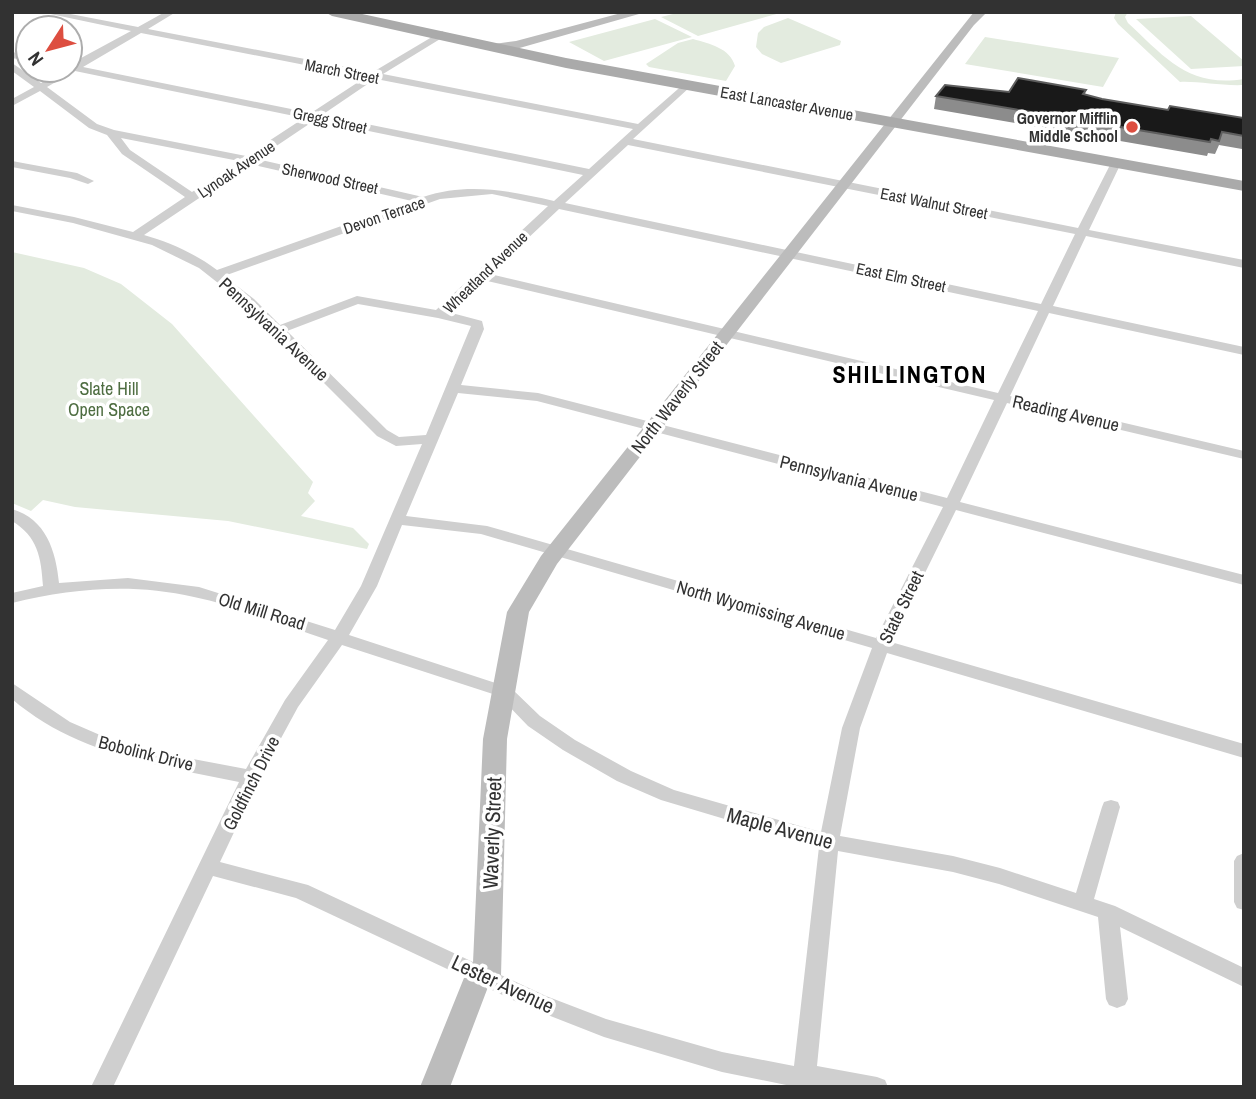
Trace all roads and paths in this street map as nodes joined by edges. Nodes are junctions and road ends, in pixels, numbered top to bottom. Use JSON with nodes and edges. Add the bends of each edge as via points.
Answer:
{"nodes":[{"id":1,"x":44,"y":12,"type":"edge"},
{"id":2,"x":172,"y":12,"type":"edge"},
{"id":3,"x":332,"y":12,"type":"edge"},
{"id":4,"x":620,"y":12,"type":"edge"},
{"id":5,"x":640,"y":12,"type":"edge"},
{"id":6,"x":981,"y":12,"type":"edge"},
{"id":7,"x":137,"y":32,"type":"junction"},
{"id":8,"x":442,"y":34,"type":"junction"},
{"id":9,"x":502,"y":46,"type":"junction"},
{"id":10,"x":84,"y":61,"type":"edge"},
{"id":11,"x":12,"y":66,"type":"edge"},
{"id":12,"x":84,"y":69,"type":"edge"},
{"id":13,"x":372,"y":77,"type":"junction"},
{"id":14,"x":45,"y":84,"type":"edge"},
{"id":15,"x":686,"y":85,"type":"junction"},
{"id":16,"x":40,"y":87,"type":"junction"},
{"id":17,"x":12,"y":103,"type":"edge"},
{"id":18,"x":313,"y":116,"type":"junction"},
{"id":19,"x":890,"y":122,"type":"junction"},
{"id":20,"x":640,"y":127,"type":"junction"},
{"id":21,"x":111,"y":134,"type":"junction"},
{"id":22,"x":625,"y":141,"type":"junction"},
{"id":23,"x":248,"y":160,"type":"junction"},
{"id":24,"x":1116,"y":163,"type":"junction"},
{"id":25,"x":12,"y":164,"type":"edge"},
{"id":26,"x":591,"y":173,"type":"junction"},
{"id":27,"x":89,"y":181,"type":"dead end"},
{"id":28,"x":841,"y":184,"type":"junction"},
{"id":29,"x":1244,"y":186,"type":"edge"},
{"id":30,"x":193,"y":198,"type":"junction"},
{"id":31,"x":424,"y":201,"type":"junction"},
{"id":32,"x":557,"y":204,"type":"junction"},
{"id":33,"x":12,"y":208,"type":"edge"},
{"id":34,"x":12,"y":217,"type":"edge"},
{"id":35,"x":104,"y":229,"type":"junction"},
{"id":36,"x":1082,"y":232,"type":"junction"},
{"id":37,"x":135,"y":236,"type":"junction"},
{"id":38,"x":787,"y":252,"type":"junction"},
{"id":39,"x":1244,"y":264,"type":"edge"},
{"id":40,"x":217,"y":274,"type":"junction"},
{"id":41,"x":480,"y":275,"type":"junction"},
{"id":42,"x":1043,"y":308,"type":"junction"},
{"id":43,"x":439,"y":314,"type":"junction"},
{"id":44,"x":279,"y":330,"type":"junction"},
{"id":45,"x":727,"y":333,"type":"junction"},
{"id":46,"x":1244,"y":351,"type":"edge"},
{"id":47,"x":453,"y":388,"type":"junction"},
{"id":48,"x":1003,"y":398,"type":"junction"},
{"id":49,"x":653,"y":428,"type":"junction"},
{"id":50,"x":431,"y":439,"type":"junction"},
{"id":51,"x":1244,"y":455,"type":"edge"},
{"id":52,"x":411,"y":486,"type":"joint"},
{"id":53,"x":951,"y":504,"type":"junction"},
{"id":54,"x":12,"y":514,"type":"edge"},
{"id":55,"x":397,"y":520,"type":"junction"},
{"id":56,"x":556,"y":550,"type":"junction"},
{"id":57,"x":1244,"y":580,"type":"edge"},
{"id":58,"x":51,"y":587,"type":"junction"},
{"id":59,"x":12,"y":598,"type":"edge"},
{"id":60,"x":340,"y":636,"type":"junction"},
{"id":61,"x":882,"y":646,"type":"junction"},
{"id":62,"x":12,"y":690,"type":"edge"},
{"id":63,"x":505,"y":692,"type":"junction"},
{"id":64,"x":1244,"y":751,"type":"edge"},
{"id":65,"x":251,"y":777,"type":"junction"},
{"id":66,"x":1111,"y":807,"type":"dead end"},
{"id":67,"x":829,"y":842,"type":"junction"},
{"id":68,"x":1244,"y":862,"type":"edge"},
{"id":69,"x":209,"y":867,"type":"junction"},
{"id":70,"x":1244,"y":902,"type":"edge"},
{"id":71,"x":1083,"y":903,"type":"junction"},
{"id":72,"x":1108,"y":912,"type":"junction"},
{"id":73,"x":483,"y":975,"type":"junction"},
{"id":74,"x":1244,"y":978,"type":"edge"},
{"id":75,"x":1117,"y":999,"type":"dead end"},
{"id":76,"x":805,"y":1080,"type":"edge"},
{"id":77,"x":102,"y":1087,"type":"edge"},
{"id":78,"x":435,"y":1087,"type":"edge"},
{"id":79,"x":877,"y":1087,"type":"edge"}],
"edges":[{"from":1,"to":7,"type":"street","name":"March Street"},
{"from":2,"to":7,"type":"street"},
{"from":3,"to":8,"type":"main road","name":"East Lancaster Avenue"},
{"from":4,"to":9,"type":"street"},
{"from":5,"to":9,"type":"street"},
{"from":6,"to":19,"type":"street","name":"North Waverly Street"},
{"from":7,"to":10,"type":"street"},
{"from":7,"to":13,"type":"street","name":"March Street"},
{"from":8,"to":9,"type":"main road","name":"East Lancaster Avenue"},
{"from":8,"to":13,"type":"street","name":"Lynoak Avenue"},
{"from":9,"to":15,"type":"main road","name":"East Lancaster Avenue"},
{"from":11,"to":16,"type":"street"},
{"from":12,"to":18,"type":"street","name":"Gregg Street"},
{"from":13,"to":18,"type":"street","name":"Lynoak Avenue"},
{"from":13,"to":20,"type":"street","name":"March Street"},
{"from":14,"to":16,"type":"street"},
{"from":15,"to":19,"type":"main road","name":"East Lancaster Avenue"},
{"from":15,"to":20,"type":"street","name":"Wheatland Avenue"},
{"from":16,"to":17,"type":"street"},
{"from":16,"to":21,"type":"street"},
{"from":18,"to":23,"type":"street","name":"Lynoak Avenue"},
{"from":18,"to":26,"type":"street","name":"Gregg Street"},
{"from":19,"to":24,"type":"main road","name":"East Lancaster Avenue"},
{"from":19,"to":28,"type":"street","name":"North Waverly Street"},
{"from":20,"to":22,"type":"street","name":"Wheatland Avenue"},
{"from":21,"to":23,"type":"street","name":"Sherwood Street"},
{"from":21,"to":30,"type":"street","via":[[125,152]]},
{"from":22,"to":26,"type":"street","name":"Wheatland Avenue"},
{"from":22,"to":28,"type":"street","name":"East Walnut Street"},
{"from":23,"to":30,"type":"street","name":"Lynoak Avenue"},
{"from":23,"to":31,"type":"street","name":"Sherwood Street"},
{"from":24,"to":29,"type":"main road","name":"East Lancaster Avenue"},
{"from":24,"to":36,"type":"street","name":"State Street"},
{"from":25,"to":27,"type":"street"},
{"from":26,"to":32,"type":"street","name":"Wheatland Avenue"},
{"from":28,"to":36,"type":"street","name":"East Walnut Street"},
{"from":28,"to":38,"type":"street","name":"North Waverly Street"},
{"from":30,"to":37,"type":"street","name":"Lynoak Avenue"},
{"from":31,"to":32,"type":"street","name":"Devon Terrace","via":[[455,192],[492,191]]},
{"from":31,"to":40,"type":"street","name":"Devon Terrace"},
{"from":32,"to":38,"type":"street","name":"East Elm Street"},
{"from":32,"to":41,"type":"street","name":"Wheatland Avenue"},
{"from":33,"to":35,"type":"street"},
{"from":34,"to":35,"type":"street"},
{"from":35,"to":37,"type":"street","name":"Pennsylvania Avenue"},
{"from":36,"to":39,"type":"street","name":"East Walnut Street"},
{"from":36,"to":42,"type":"street","name":"State Street"},
{"from":37,"to":40,"type":"street","name":"Pennsylvania Avenue","via":[[175,250]]},
{"from":38,"to":42,"type":"street","name":"East Elm Street"},
{"from":38,"to":45,"type":"street","name":"North Waverly Street"},
{"from":40,"to":44,"type":"street","name":"Pennsylvania Avenue"},
{"from":41,"to":43,"type":"street","name":"Wheatland Avenue"},
{"from":41,"to":45,"type":"street","name":"Reading Avenue"},
{"from":42,"to":46,"type":"street","name":"East Elm Street"},
{"from":42,"to":48,"type":"street","name":"State Street"},
{"from":43,"to":44,"type":"street","via":[[357,300]]},
{"from":43,"to":47,"type":"street","name":"Wheatland Avenue","via":[[477,324],[477,335]]},
{"from":44,"to":50,"type":"street","name":"Pennsylvania Avenue","via":[[382,433],[396,442]]},
{"from":45,"to":48,"type":"street","name":"Reading Avenue"},
{"from":45,"to":49,"type":"street","name":"North Waverly Street"},
{"from":47,"to":49,"type":"street","name":"Pennsylvania Avenue","via":[[518,393]]},
{"from":47,"to":50,"type":"street","name":"Wheatland Avenue"},
{"from":48,"to":51,"type":"street","name":"Reading Avenue"},
{"from":48,"to":53,"type":"street","name":"State Street"},
{"from":49,"to":53,"type":"street","name":"Pennsylvania Avenue"},
{"from":49,"to":56,"type":"street","name":"North Waverly Street"},
{"from":50,"to":52,"type":"street","name":"Wheatland Avenue"},
{"from":52,"to":55,"type":"street","name":"Goldfinch Drive"},
{"from":53,"to":57,"type":"street","name":"Pennsylvania Avenue"},
{"from":53,"to":61,"type":"street","name":"State Street"},
{"from":54,"to":58,"type":"street","via":[[29,524],[44,542]]},
{"from":55,"to":56,"type":"street","name":"North Wyomissing Avenue","via":[[475,527]]},
{"from":55,"to":60,"type":"street","name":"Goldfinch Drive","via":[[369,586]]},
{"from":56,"to":61,"type":"street","name":"North Wyomissing Avenue"},
{"from":56,"to":63,"type":"street","name":"North Waverly Street","via":[[518,611]]},
{"from":58,"to":59,"type":"street","name":"Old Mill Road"},
{"from":58,"to":60,"type":"street","name":"Old Mill Road","via":[[88,582],[155,584],[199,592]]},
{"from":60,"to":63,"type":"street","name":"Old Mill Road"},
{"from":60,"to":65,"type":"street","name":"Goldfinch Drive","via":[[291,704]]},
{"from":61,"to":64,"type":"street","name":"North Wyomissing Avenue"},
{"from":61,"to":67,"type":"street","name":"State Street","via":[[851,728]]},
{"from":62,"to":65,"type":"street","name":"Bobolink Drive","via":[[50,719],[88,738]]},
{"from":63,"to":67,"type":"street","name":"Maple Avenue","via":[[534,721],[624,776],[720,812]]},
{"from":63,"to":73,"type":"street","name":"Waverly Street","via":[[495,739]]},
{"from":65,"to":69,"type":"street","name":"Goldfinch Drive"},
{"from":66,"to":71,"type":"street"},
{"from":67,"to":71,"type":"street","name":"Maple Avenue","via":[[953,864]]},
{"from":67,"to":76,"type":"street","name":"State Street"},
{"from":68,"to":70,"type":"street"},
{"from":69,"to":73,"type":"street","name":"Lester Avenue","via":[[301,891]]},
{"from":69,"to":77,"type":"street","name":"Goldfinch Drive"},
{"from":71,"to":72,"type":"street","name":"Maple Avenue"},
{"from":72,"to":74,"type":"street","name":"Maple Avenue"},
{"from":72,"to":75,"type":"street"},
{"from":73,"to":76,"type":"street","name":"Lester Avenue","via":[[604,1028]]},
{"from":73,"to":78,"type":"street","name":"Waverly Street"},
{"from":76,"to":79,"type":"street","name":"Lester Avenue"}]}
